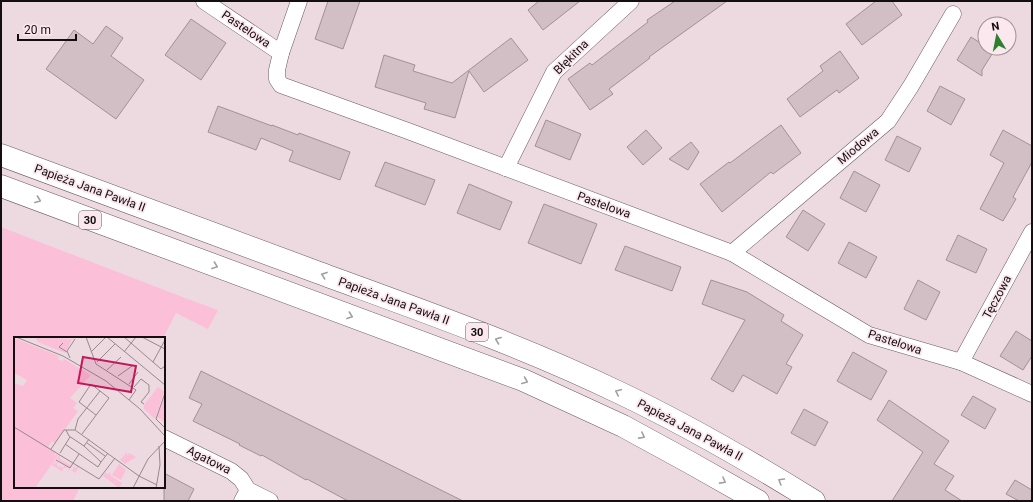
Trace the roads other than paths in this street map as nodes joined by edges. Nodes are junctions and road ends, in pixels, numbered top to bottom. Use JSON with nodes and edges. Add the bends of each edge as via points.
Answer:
{"nodes":[{"id":1,"x":204,"y":1,"type":"edge"},
{"id":2,"x":299,"y":1,"type":"edge"},
{"id":3,"x":631,"y":1,"type":"edge"},
{"id":4,"x":953,"y":14,"type":"dead end"},
{"id":5,"x":281,"y":53,"type":"junction"},
{"id":6,"x":1,"y":155,"type":"edge"},
{"id":7,"x":506,"y":168,"type":"junction"},
{"id":8,"x":1,"y":186,"type":"edge"},
{"id":9,"x":1032,"y":232,"type":"edge"},
{"id":10,"x":732,"y":253,"type":"junction"},
{"id":11,"x":962,"y":362,"type":"junction"},
{"id":12,"x":1032,"y":394,"type":"edge"},
{"id":13,"x":165,"y":438,"type":"edge"},
{"id":14,"x":245,"y":496,"type":"edge"},
{"id":15,"x":270,"y":501,"type":"edge"},
{"id":16,"x":758,"y":501,"type":"edge"},
{"id":17,"x":814,"y":501,"type":"edge"}],
"edges":[{"from":1,"to":5,"type":"street","name":"Pastelowa"},
{"from":2,"to":5,"type":"street"},
{"from":3,"to":7,"type":"street","name":"Błękitna","via":[[554,72]]},
{"from":4,"to":10,"type":"street","name":"Miodowa","via":[[888,121]]},
{"from":5,"to":7,"type":"street","name":"Pastelowa","via":[[276,74],[281,85]]},
{"from":17,"to":6,"type":"main road","name":"Papieża Jana Pawła II","number":"30","one_way":true,"via":[[693,430],[622,394],[531,353]]},
{"from":7,"to":10,"type":"street","name":"Pastelowa"},
{"from":8,"to":16,"type":"main road","number":"30","one_way":true,"via":[[523,380],[623,426]]},
{"from":9,"to":11,"type":"street","name":"Tęczowa"},
{"from":10,"to":11,"type":"street","name":"Pastelowa","via":[[869,335]]},
{"from":11,"to":12,"type":"street","name":"Pastelowa"},
{"from":13,"to":14,"type":"street","name":"Agatowa","via":[[231,471],[241,479]]},
{"from":14,"to":15,"type":"street","name":"Agatowa"}]}
